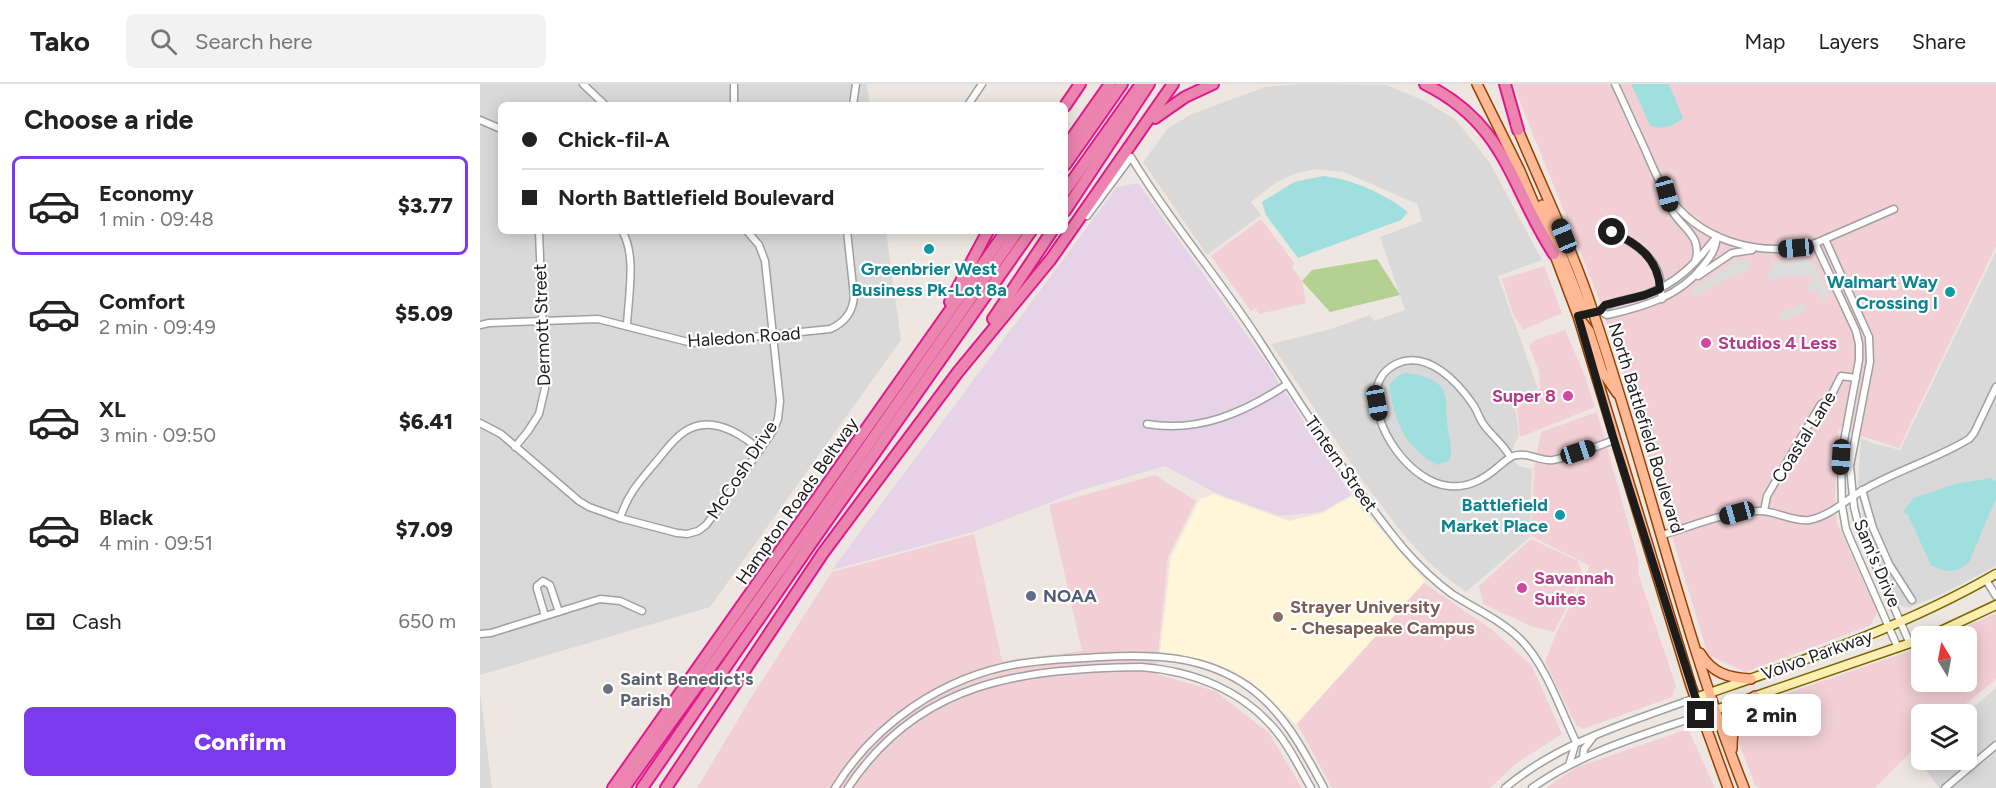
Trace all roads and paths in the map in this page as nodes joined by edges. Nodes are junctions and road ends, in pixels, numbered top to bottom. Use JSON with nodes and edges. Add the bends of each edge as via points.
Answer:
{"nodes":[{"id":1,"x":583,"y":84,"type":"edge"},
{"id":2,"x":734,"y":84,"type":"edge"},
{"id":3,"x":856,"y":84,"type":"edge"},
{"id":4,"x":982,"y":84,"type":"edge"},
{"id":5,"x":1075,"y":84,"type":"edge"},
{"id":6,"x":1080,"y":84,"type":"edge"},
{"id":7,"x":1110,"y":84,"type":"edge"},
{"id":8,"x":1122,"y":84,"type":"edge"},
{"id":9,"x":1135,"y":84,"type":"edge"},
{"id":10,"x":1141,"y":84,"type":"edge"},
{"id":11,"x":1149,"y":84,"type":"edge"},
{"id":12,"x":1173,"y":84,"type":"edge"},
{"id":13,"x":1213,"y":84,"type":"edge"},
{"id":14,"x":1425,"y":84,"type":"edge"},
{"id":15,"x":1477,"y":84,"type":"edge"},
{"id":16,"x":1499,"y":84,"type":"edge"},
{"id":17,"x":1506,"y":84,"type":"edge"},
{"id":18,"x":1616,"y":84,"type":"edge"},
{"id":19,"x":602,"y":102,"type":"edge"},
{"id":20,"x":734,"y":102,"type":"edge"},
{"id":21,"x":853,"y":102,"type":"edge"},
{"id":22,"x":970,"y":102,"type":"edge"},
{"id":23,"x":1066,"y":102,"type":"edge"},
{"id":24,"x":1066,"y":102,"type":"edge"},
{"id":25,"x":480,"y":120,"type":"edge"},
{"id":26,"x":498,"y":128,"type":"edge"},
{"id":27,"x":1518,"y":130,"type":"junction"},
{"id":28,"x":1068,"y":144,"type":"edge"},
{"id":29,"x":1130,"y":152,"type":"junction"},
{"id":30,"x":1068,"y":161,"type":"edge"},
{"id":31,"x":1520,"y":171,"type":"junction"},
{"id":32,"x":1068,"y":179,"type":"edge"},
{"id":33,"x":1068,"y":187,"type":"edge"},
{"id":34,"x":1667,"y":194,"type":"junction"},
{"id":35,"x":1068,"y":206,"type":"edge"},
{"id":36,"x":1894,"y":209,"type":"dead end"},
{"id":37,"x":1612,"y":232,"type":"dead end"},
{"id":38,"x":539,"y":234,"type":"edge"},
{"id":39,"x":624,"y":234,"type":"edge"},
{"id":40,"x":750,"y":234,"type":"edge"},
{"id":41,"x":847,"y":234,"type":"edge"},
{"id":42,"x":986,"y":234,"type":"edge"},
{"id":43,"x":1004,"y":234,"type":"edge"},
{"id":44,"x":1016,"y":234,"type":"edge"},
{"id":45,"x":1029,"y":234,"type":"edge"},
{"id":46,"x":1034,"y":234,"type":"edge"},
{"id":47,"x":1050,"y":234,"type":"edge"},
{"id":48,"x":1717,"y":236,"type":"junction"},
{"id":49,"x":1825,"y":239,"type":"junction"},
{"id":50,"x":1067,"y":243,"type":"dead end"},
{"id":51,"x":1815,"y":243,"type":"junction"},
{"id":52,"x":1764,"y":250,"type":"junction"},
{"id":53,"x":1554,"y":254,"type":"junction"},
{"id":54,"x":1693,"y":265,"type":"junction"},
{"id":55,"x":1690,"y":281,"type":"junction"},
{"id":56,"x":1660,"y":289,"type":"junction"},
{"id":57,"x":1662,"y":299,"type":"junction"},
{"id":58,"x":1597,"y":312,"type":"junction"},
{"id":59,"x":1578,"y":316,"type":"junction"},
{"id":60,"x":542,"y":321,"type":"junction"},
{"id":61,"x":480,"y":325,"type":"edge"},
{"id":62,"x":627,"y":326,"type":"junction"},
{"id":63,"x":774,"y":335,"type":"junction"},
{"id":64,"x":925,"y":347,"type":"junction"},
{"id":65,"x":958,"y":372,"type":"junction"},
{"id":66,"x":1856,"y":378,"type":"junction"},
{"id":67,"x":1286,"y":385,"type":"junction"},
{"id":68,"x":1996,"y":387,"type":"edge"},
{"id":69,"x":1622,"y":398,"type":"junction"},
{"id":70,"x":480,"y":423,"type":"edge"},
{"id":71,"x":1147,"y":424,"type":"dead end"},
{"id":72,"x":1614,"y":440,"type":"junction"},
{"id":73,"x":515,"y":447,"type":"junction"},
{"id":74,"x":760,"y":450,"type":"junction"},
{"id":75,"x":1510,"y":457,"type":"junction"},
{"id":76,"x":1862,"y":490,"type":"junction"},
{"id":77,"x":1852,"y":498,"type":"junction"},
{"id":78,"x":1842,"y":506,"type":"junction"},
{"id":79,"x":1764,"y":511,"type":"junction"},
{"id":80,"x":620,"y":518,"type":"junction"},
{"id":81,"x":1662,"y":535,"type":"junction"},
{"id":82,"x":1996,"y":574,"type":"edge"},
{"id":83,"x":1986,"y":580,"type":"junction"},
{"id":84,"x":1996,"y":596,"type":"edge"},
{"id":85,"x":1912,"y":600,"type":"dead end"},
{"id":86,"x":1996,"y":605,"type":"edge"},
{"id":87,"x":642,"y":611,"type":"dead end"},
{"id":88,"x":559,"y":612,"type":"junction"},
{"id":89,"x":545,"y":616,"type":"junction"},
{"id":90,"x":1902,"y":622,"type":"junction"},
{"id":91,"x":1951,"y":626,"type":"edge"},
{"id":92,"x":1889,"y":628,"type":"junction"},
{"id":93,"x":480,"y":634,"type":"edge"},
{"id":94,"x":1694,"y":643,"type":"junction"},
{"id":95,"x":1910,"y":644,"type":"joint"},
{"id":96,"x":1898,"y":648,"type":"junction"},
{"id":97,"x":701,"y":665,"type":"junction"},
{"id":98,"x":1751,"y":679,"type":"junction"},
{"id":99,"x":1710,"y":693,"type":"junction"},
{"id":100,"x":1755,"y":696,"type":"junction"},
{"id":101,"x":1695,"y":698,"type":"junction"},
{"id":102,"x":1716,"y":710,"type":"junction"},
{"id":103,"x":1701,"y":715,"type":"junction"},
{"id":104,"x":1597,"y":734,"type":"junction"},
{"id":105,"x":1576,"y":742,"type":"junction"},
{"id":106,"x":1996,"y":745,"type":"edge"},
{"id":107,"x":1732,"y":757,"type":"junction"},
{"id":108,"x":1583,"y":758,"type":"junction"},
{"id":109,"x":1569,"y":765,"type":"junction"},
{"id":110,"x":605,"y":788,"type":"edge"},
{"id":111,"x":613,"y":788,"type":"edge"},
{"id":112,"x":624,"y":788,"type":"edge"},
{"id":113,"x":642,"y":788,"type":"edge"},
{"id":114,"x":649,"y":788,"type":"edge"},
{"id":115,"x":666,"y":788,"type":"edge"},
{"id":116,"x":835,"y":788,"type":"edge"},
{"id":117,"x":848,"y":788,"type":"edge"},
{"id":118,"x":1311,"y":788,"type":"edge"},
{"id":119,"x":1324,"y":788,"type":"edge"},
{"id":120,"x":1506,"y":788,"type":"edge"},
{"id":121,"x":1532,"y":788,"type":"edge"},
{"id":122,"x":1728,"y":788,"type":"edge"},
{"id":123,"x":1744,"y":788,"type":"edge"},
{"id":124,"x":1945,"y":788,"type":"edge"}],
"edges":[{"from":1,"to":19,"type":"street"},
{"from":2,"to":20,"type":"street"},
{"from":3,"to":21,"type":"street"},
{"from":4,"to":22,"type":"street"},
{"from":5,"to":23,"type":"highway"},
{"from":6,"to":24,"type":"highway"},
{"from":7,"to":28,"type":"highway"},
{"from":8,"to":30,"type":"highway"},
{"from":9,"to":32,"type":"highway"},
{"from":10,"to":33,"type":"highway"},
{"from":11,"to":35,"type":"highway"},
{"from":12,"to":29,"type":"highway"},
{"from":13,"to":29,"type":"highway","via":[[1159,113]]},
{"from":14,"to":53,"type":"highway","via":[[1466,111],[1496,145]]},
{"from":15,"to":31,"type":"main road","name":"North Battlefield Boulevard"},
{"from":16,"to":27,"type":"main road","name":"North Battlefield Boulevard"},
{"from":17,"to":27,"type":"highway"},
{"from":18,"to":34,"type":"street"},
{"from":25,"to":26,"type":"street"},
{"from":27,"to":58,"type":"main road","name":"North Battlefield Boulevard"},
{"from":29,"to":50,"type":"street"},
{"from":29,"to":65,"type":"highway","via":[[1051,259]]},
{"from":29,"to":67,"type":"street","name":"Tintern Street","via":[[1163,208]]},
{"from":31,"to":53,"type":"main road","name":"North Battlefield Boulevard"},
{"from":31,"to":58,"type":"main road","via":[[1536,191],[1581,303],[1589,312]]},
{"from":34,"to":48,"type":"street","via":[[1683,213]]},
{"from":34,"to":54,"type":"street","via":[[1671,210],[1696,241]]},
{"from":36,"to":49,"type":"street"},
{"from":37,"to":56,"type":"street","via":[[1649,257]]},
{"from":38,"to":60,"type":"street","name":"Dermott Street"},
{"from":39,"to":62,"type":"street","via":[[630,257]]},
{"from":40,"to":63,"type":"street","name":"McCosh Drive","via":[[765,261]]},
{"from":41,"to":63,"type":"street","name":"Haledon Road","via":[[854,296],[848,315],[830,329]]},
{"from":42,"to":64,"type":"highway"},
{"from":43,"to":64,"type":"highway","name":"Hampton Roads Beltway"},
{"from":44,"to":112,"type":"highway"},
{"from":45,"to":113,"type":"highway"},
{"from":46,"to":114,"type":"highway","via":[[773,603]]},
{"from":47,"to":65,"type":"highway"},
{"from":48,"to":52,"type":"street"},
{"from":48,"to":54,"type":"street"},
{"from":48,"to":55,"type":"street","via":[[1716,248]]},
{"from":49,"to":51,"type":"street"},
{"from":49,"to":77,"type":"street","name":"Sam's Drive","via":[[1869,337],[1870,362],[1850,466]]},
{"from":51,"to":52,"type":"street"},
{"from":51,"to":66,"type":"street","name":"Sam's Drive","via":[[1856,332]]},
{"from":52,"to":55,"type":"street","via":[[1732,253]]},
{"from":53,"to":59,"type":"main road","name":"North Battlefield Boulevard"},
{"from":54,"to":56,"type":"street"},
{"from":55,"to":57,"type":"street"},
{"from":56,"to":57,"type":"street"},
{"from":56,"to":58,"type":"street","via":[[1605,305]]},
{"from":57,"to":58,"type":"street","via":[[1607,315]]},
{"from":58,"to":59,"type":"street"},
{"from":58,"to":69,"type":"main road","name":"North Battlefield Boulevard"},
{"from":59,"to":69,"type":"main road","via":[[1589,330],[1606,378]]},
{"from":59,"to":72,"type":"main road","name":"North Battlefield Boulevard"},
{"from":60,"to":61,"type":"street","name":"Haledon Road"},
{"from":60,"to":62,"type":"street","name":"Haledon Road","via":[[598,319]]},
{"from":60,"to":73,"type":"street","name":"Dermott Street","via":[[543,399],[534,423]]},
{"from":62,"to":63,"type":"street","name":"Haledon Road","via":[[692,343]]},
{"from":63,"to":74,"type":"street","name":"McCosh Drive","via":[[780,407],[776,423]]},
{"from":64,"to":97,"type":"highway","name":"Hampton Roads Beltway"},
{"from":65,"to":115,"type":"highway","via":[[823,553]]},
{"from":66,"to":78,"type":"street","name":"Sam's Drive","via":[[1841,457]]},
{"from":66,"to":79,"type":"street","name":"Coastal Lane","via":[[1841,376],[1829,400],[1821,404],[1767,496]]},
{"from":67,"to":71,"type":"street","via":[[1250,407],[1220,419],[1183,426]]},
{"from":67,"to":105,"type":"street","name":"Tintern Street","via":[[1355,487],[1420,567],[1452,594],[1499,622],[1530,650]]},
{"from":68,"to":76,"type":"street","via":[[1969,439]]},
{"from":69,"to":81,"type":"main road","name":"North Battlefield Boulevard"},
{"from":70,"to":73,"type":"street","name":"McCosh Drive"},
{"from":72,"to":75,"type":"street","via":[[1553,460],[1526,455]]},
{"from":72,"to":101,"type":"main road","name":"North Battlefield Boulevard"},
{"from":73,"to":80,"type":"street","name":"McCosh Drive","via":[[579,501]]},
{"from":74,"to":80,"type":"street","name":"McCosh Drive","via":[[698,531],[677,533]]},
{"from":74,"to":80,"type":"street","via":[[723,426],[704,425],[686,431],[630,493]]},
{"from":75,"to":75,"type":"street","via":[[1483,479],[1462,486],[1440,484],[1420,475],[1399,454],[1385,430],[1376,394],[1381,378],[1392,366],[1410,361],[1431,364],[1466,396]]},
{"from":76,"to":77,"type":"street"},
{"from":76,"to":85,"type":"street","via":[[1889,564]]},
{"from":77,"to":78,"type":"street"},
{"from":77,"to":90,"type":"street","name":"Sam's Drive","via":[[1859,527]]},
{"from":78,"to":79,"type":"street","via":[[1809,520]]},
{"from":78,"to":92,"type":"street","name":"Sam's Drive","via":[[1849,535]]},
{"from":79,"to":81,"type":"street","via":[[1737,513]]},
{"from":81,"to":94,"type":"main road","name":"North Battlefield Boulevard"},
{"from":82,"to":83,"type":"main road","name":"Volvo Parkway"},
{"from":83,"to":84,"type":"street"},
{"from":83,"to":90,"type":"main road","name":"Volvo Parkway"},
{"from":86,"to":91,"type":"main road"},
{"from":87,"to":88,"type":"street","via":[[604,599]]},
{"from":88,"to":89,"type":"street"},
{"from":88,"to":89,"type":"street","via":[[550,585],[543,581],[537,589]]},
{"from":89,"to":93,"type":"street"},
{"from":90,"to":92,"type":"main road","name":"Volvo Parkway"},
{"from":90,"to":95,"type":"street","name":"Sam's Drive"},
{"from":92,"to":96,"type":"street","name":"Sam's Drive"},
{"from":92,"to":98,"type":"main road","name":"Volvo Parkway"},
{"from":94,"to":98,"type":"main road","via":[[1705,661],[1718,672]]},
{"from":94,"to":99,"type":"main road","name":"North Battlefield Boulevard"},
{"from":95,"to":96,"type":"main road","name":"Volvo Parkway"},
{"from":96,"to":100,"type":"main road","name":"Volvo Parkway"},
{"from":97,"to":110,"type":"highway","via":[[652,722]]},
{"from":97,"to":111,"type":"highway","name":"Hampton Roads Beltway"},
{"from":98,"to":99,"type":"main road","name":"Volvo Parkway"},
{"from":99,"to":101,"type":"main road","name":"Volvo Parkway"},
{"from":99,"to":102,"type":"main road","name":"North Battlefield Boulevard"},
{"from":100,"to":102,"type":"main road","name":"Volvo Parkway"},
{"from":100,"to":107,"type":"main road","via":[[1736,718]]},
{"from":101,"to":103,"type":"main road","name":"North Battlefield Boulevard"},
{"from":101,"to":104,"type":"street","name":"Volvo Parkway"},
{"from":102,"to":103,"type":"main road","name":"Volvo Parkway"},
{"from":102,"to":107,"type":"main road","name":"North Battlefield Boulevard"},
{"from":103,"to":108,"type":"street","name":"Volvo Parkway"},
{"from":103,"to":122,"type":"main road","name":"North Battlefield Boulevard"},
{"from":104,"to":105,"type":"street","name":"Volvo Parkway"},
{"from":104,"to":108,"type":"street","via":[[1586,745]]},
{"from":105,"to":109,"type":"street"},
{"from":105,"to":120,"type":"street","name":"Volvo Parkway"},
{"from":106,"to":124,"type":"street"},
{"from":107,"to":123,"type":"main road","name":"North Battlefield Boulevard"},
{"from":108,"to":109,"type":"street","name":"Volvo Parkway"},
{"from":109,"to":121,"type":"street","name":"Volvo Parkway"},
{"from":116,"to":119,"type":"street","via":[[857,757],[907,710],[958,681],[1037,661],[1160,656],[1211,667],[1248,686],[1293,732]]},
{"from":117,"to":118,"type":"street","via":[[895,733],[923,712],[965,691],[1026,675],[1141,668],[1195,676],[1241,699],[1277,732]]}]}
